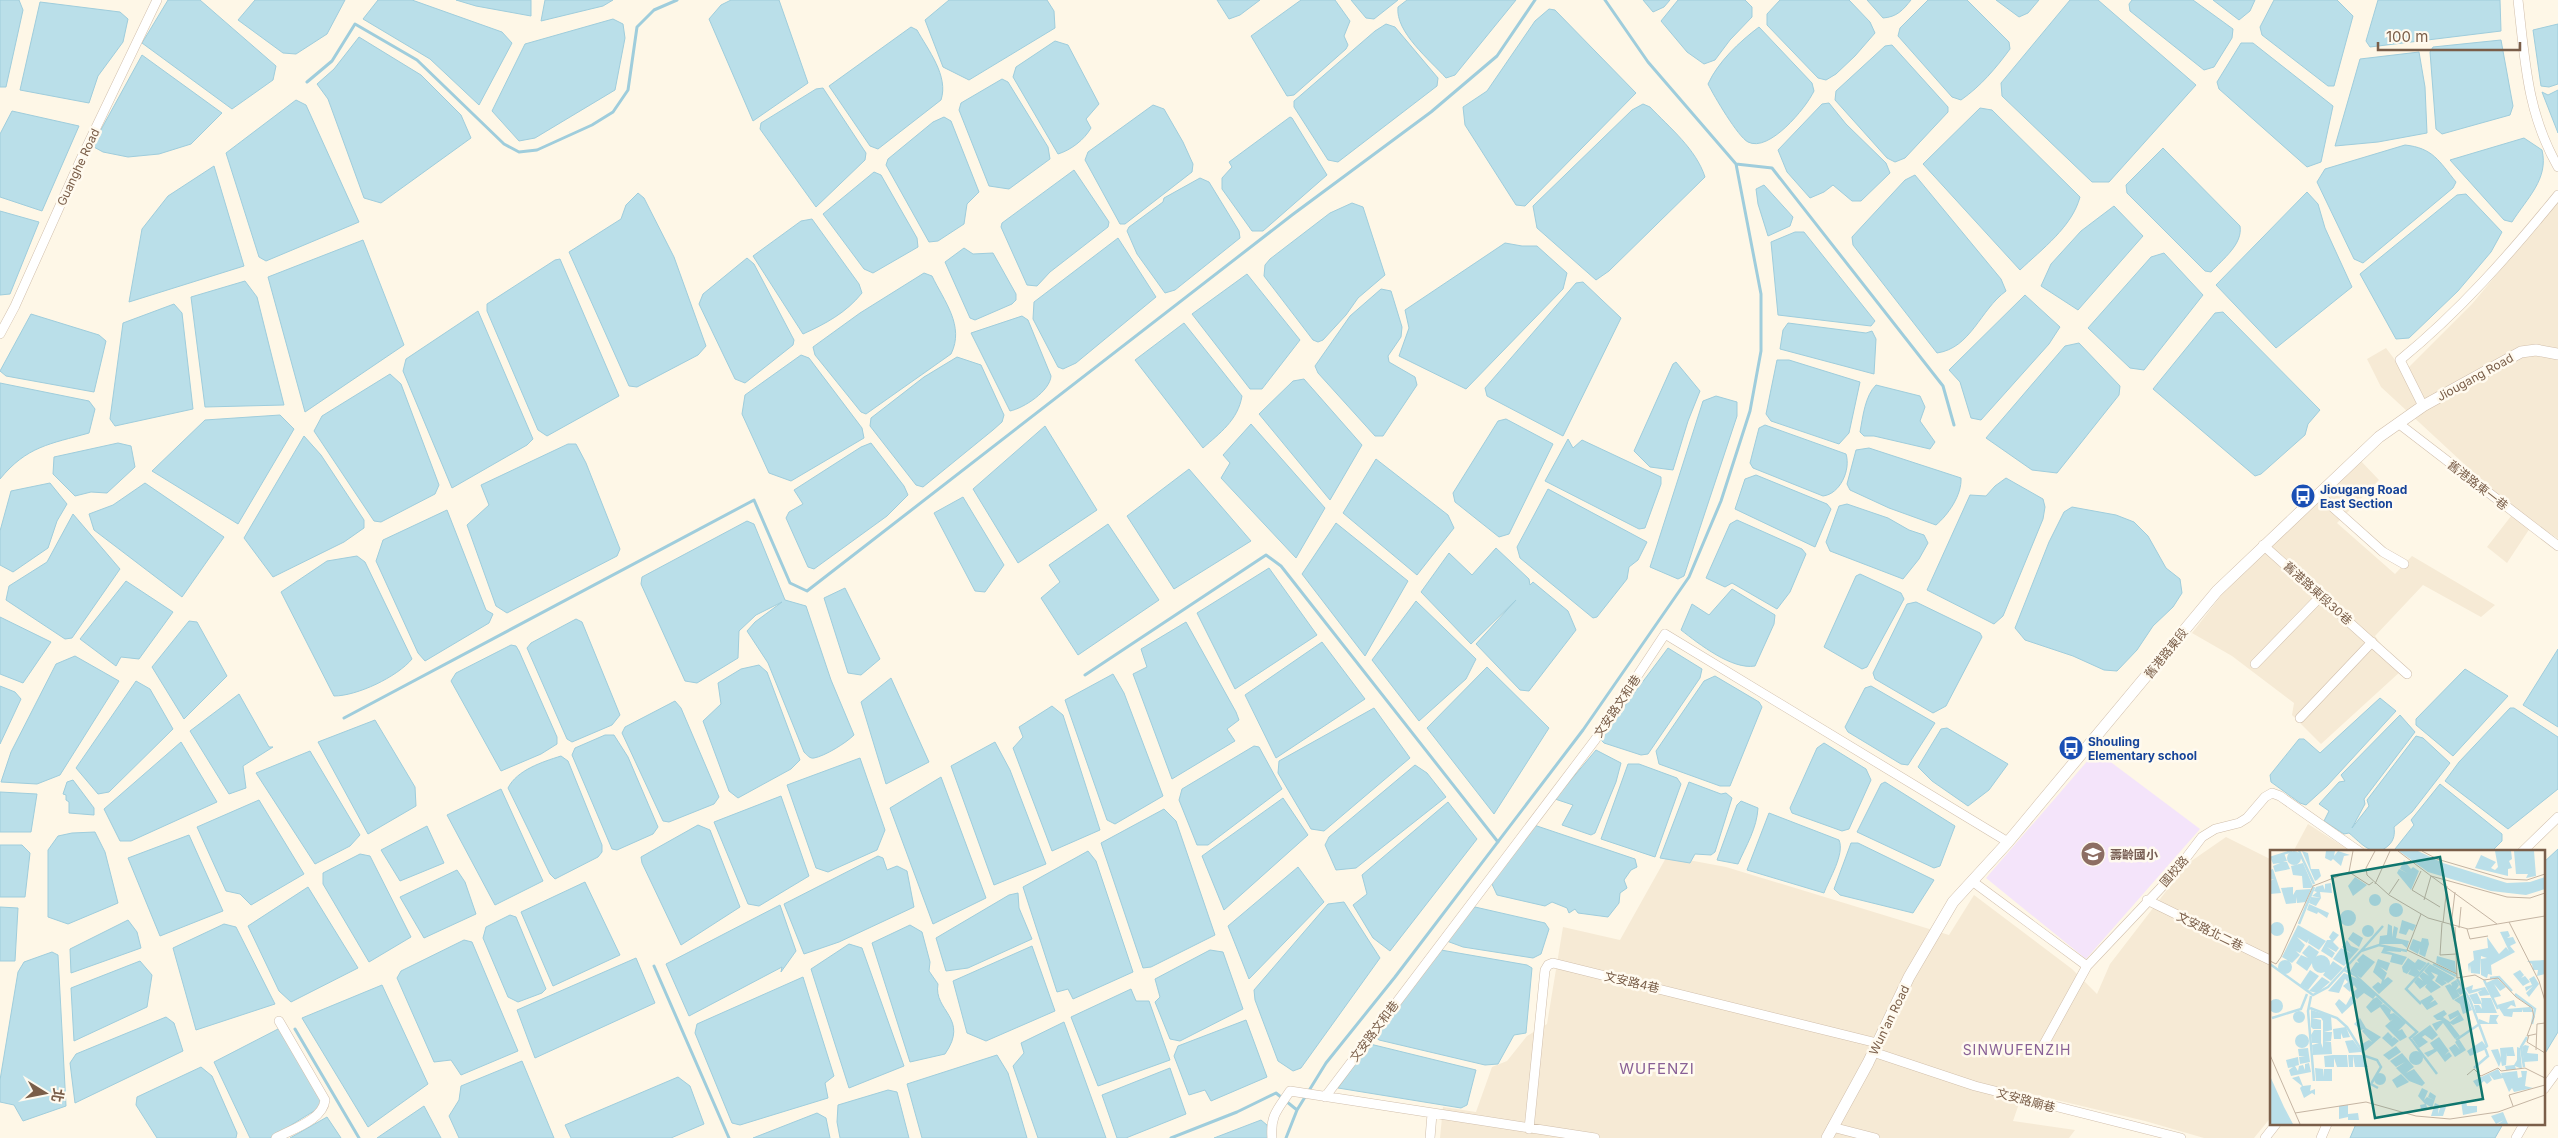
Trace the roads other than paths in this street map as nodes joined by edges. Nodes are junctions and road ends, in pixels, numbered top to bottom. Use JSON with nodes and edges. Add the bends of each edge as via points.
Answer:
{"nodes":[{"id":1,"x":157,"y":0,"type":"edge"},
{"id":2,"x":2518,"y":0,"type":"edge"},
{"id":3,"x":2558,"y":167,"type":"edge"},
{"id":4,"x":2558,"y":195,"type":"edge"},
{"id":5,"x":0,"y":334,"type":"edge"},
{"id":6,"x":2558,"y":354,"type":"edge"},
{"id":7,"x":2423,"y":406,"type":"junction"},
{"id":8,"x":2398,"y":423,"type":"junction"},
{"id":9,"x":2318,"y":494,"type":"junction"},
{"id":10,"x":2263,"y":545,"type":"junction"},
{"id":11,"x":2558,"y":546,"type":"edge"},
{"id":12,"x":2404,"y":564,"type":"dead end"},
{"id":13,"x":2322,"y":595,"type":"junction"},
{"id":14,"x":2372,"y":642,"type":"junction"},
{"id":15,"x":2256,"y":664,"type":"dead end"},
{"id":16,"x":2408,"y":674,"type":"dead end"},
{"id":17,"x":2300,"y":718,"type":"dead end"},
{"id":18,"x":2558,"y":817,"type":"edge"},
{"id":19,"x":2008,"y":842,"type":"junction"},
{"id":20,"x":2357,"y":850,"type":"edge"},
{"id":21,"x":2524,"y":850,"type":"edge"},
{"id":22,"x":1972,"y":881,"type":"junction"},
{"id":23,"x":2148,"y":900,"type":"junction"},
{"id":24,"x":1953,"y":902,"type":"joint"},
{"id":25,"x":2270,"y":960,"type":"edge"},
{"id":26,"x":2087,"y":966,"type":"junction"},
{"id":27,"x":279,"y":1020,"type":"dead end"},
{"id":28,"x":2043,"y":1046,"type":"dead end"},
{"id":29,"x":1875,"y":1047,"type":"junction"},
{"id":30,"x":2558,"y":1070,"type":"edge"},
{"id":31,"x":2546,"y":1086,"type":"edge"},
{"id":32,"x":1321,"y":1096,"type":"junction"},
{"id":33,"x":1432,"y":1114,"type":"junction"},
{"id":34,"x":2274,"y":1126,"type":"edge"},
{"id":35,"x":2326,"y":1126,"type":"edge"},
{"id":36,"x":2523,"y":1126,"type":"edge"},
{"id":37,"x":1832,"y":1127,"type":"junction"},
{"id":38,"x":1529,"y":1129,"type":"junction"},
{"id":39,"x":276,"y":1138,"type":"edge"},
{"id":40,"x":1272,"y":1138,"type":"edge"},
{"id":41,"x":1430,"y":1138,"type":"edge"},
{"id":42,"x":1595,"y":1138,"type":"edge"},
{"id":43,"x":1826,"y":1138,"type":"edge"},
{"id":44,"x":1875,"y":1138,"type":"edge"},
{"id":45,"x":2181,"y":1138,"type":"edge"},
{"id":46,"x":2265,"y":1138,"type":"edge"},
{"id":47,"x":2321,"y":1138,"type":"edge"},
{"id":48,"x":2516,"y":1138,"type":"edge"}],
"edges":[{"from":1,"to":5,"type":"street","name":"Guanghe Road"},
{"from":2,"to":3,"type":"street","via":[[2530,99],[2544,143]]},
{"from":4,"to":7,"type":"street","via":[[2514,248],[2426,339],[2400,360]]},
{"from":6,"to":7,"type":"street","name":"Jiougang Road","via":[[2536,350],[2521,352]]},
{"from":7,"to":8,"type":"street","name":"Jiougang Road"},
{"from":8,"to":9,"type":"street","name":"舊港路東段","via":[[2358,455]]},
{"from":8,"to":11,"type":"street","name":"舊港路東一巷"},
{"from":9,"to":10,"type":"street","name":"舊港路東段"},
{"from":9,"to":12,"type":"street","via":[[2383,552]]},
{"from":10,"to":13,"type":"street","name":"舊港路東段30巷"},
{"from":10,"to":19,"type":"street","name":"舊港路東段","via":[[2217,591]]},
{"from":13,"to":14,"type":"street","name":"舊港路東段30巷"},
{"from":13,"to":15,"type":"street"},
{"from":14,"to":16,"type":"street","name":"舊港路東段30巷"},
{"from":14,"to":17,"type":"street"},
{"from":18,"to":21,"type":"street"},
{"from":19,"to":22,"type":"street","name":"舊港路東段"},
{"from":19,"to":32,"type":"street","name":"文安路文和巷","via":[[1665,634],[1595,740]]},
{"from":20,"to":23,"type":"street","name":"國校路","via":[[2272,793],[2247,818],[2202,837],[2173,875]]},
{"from":22,"to":24,"type":"street","name":"舊港路東段"},
{"from":22,"to":26,"type":"street"},
{"from":23,"to":25,"type":"street","name":"文安路北二巷"},
{"from":23,"to":26,"type":"street","name":"國校路"},
{"from":24,"to":29,"type":"street","name":"Wun'an Road","via":[[1909,977]]},
{"from":26,"to":28,"type":"street","name":"國校路"},
{"from":27,"to":39,"type":"street","via":[[324,1100],[324,1108],[318,1115]]},
{"from":29,"to":37,"type":"street","name":"Wun'an Road"},
{"from":29,"to":38,"type":"street","name":"文安路4巷","via":[[1554,963],[1545,970]]},
{"from":29,"to":45,"type":"street","name":"文安路廟巷","via":[[1969,1084]]},
{"from":30,"to":31,"type":"street"},
{"from":32,"to":33,"type":"street"},
{"from":32,"to":40,"type":"street","via":[[1290,1091],[1271,1123]]},
{"from":33,"to":38,"type":"street"},
{"from":33,"to":41,"type":"street"},
{"from":34,"to":46,"type":"street"},
{"from":35,"to":47,"type":"street"},
{"from":36,"to":48,"type":"street"},
{"from":37,"to":43,"type":"street","name":"Wun'an Road"},
{"from":37,"to":44,"type":"street"},
{"from":38,"to":42,"type":"street"}]}
